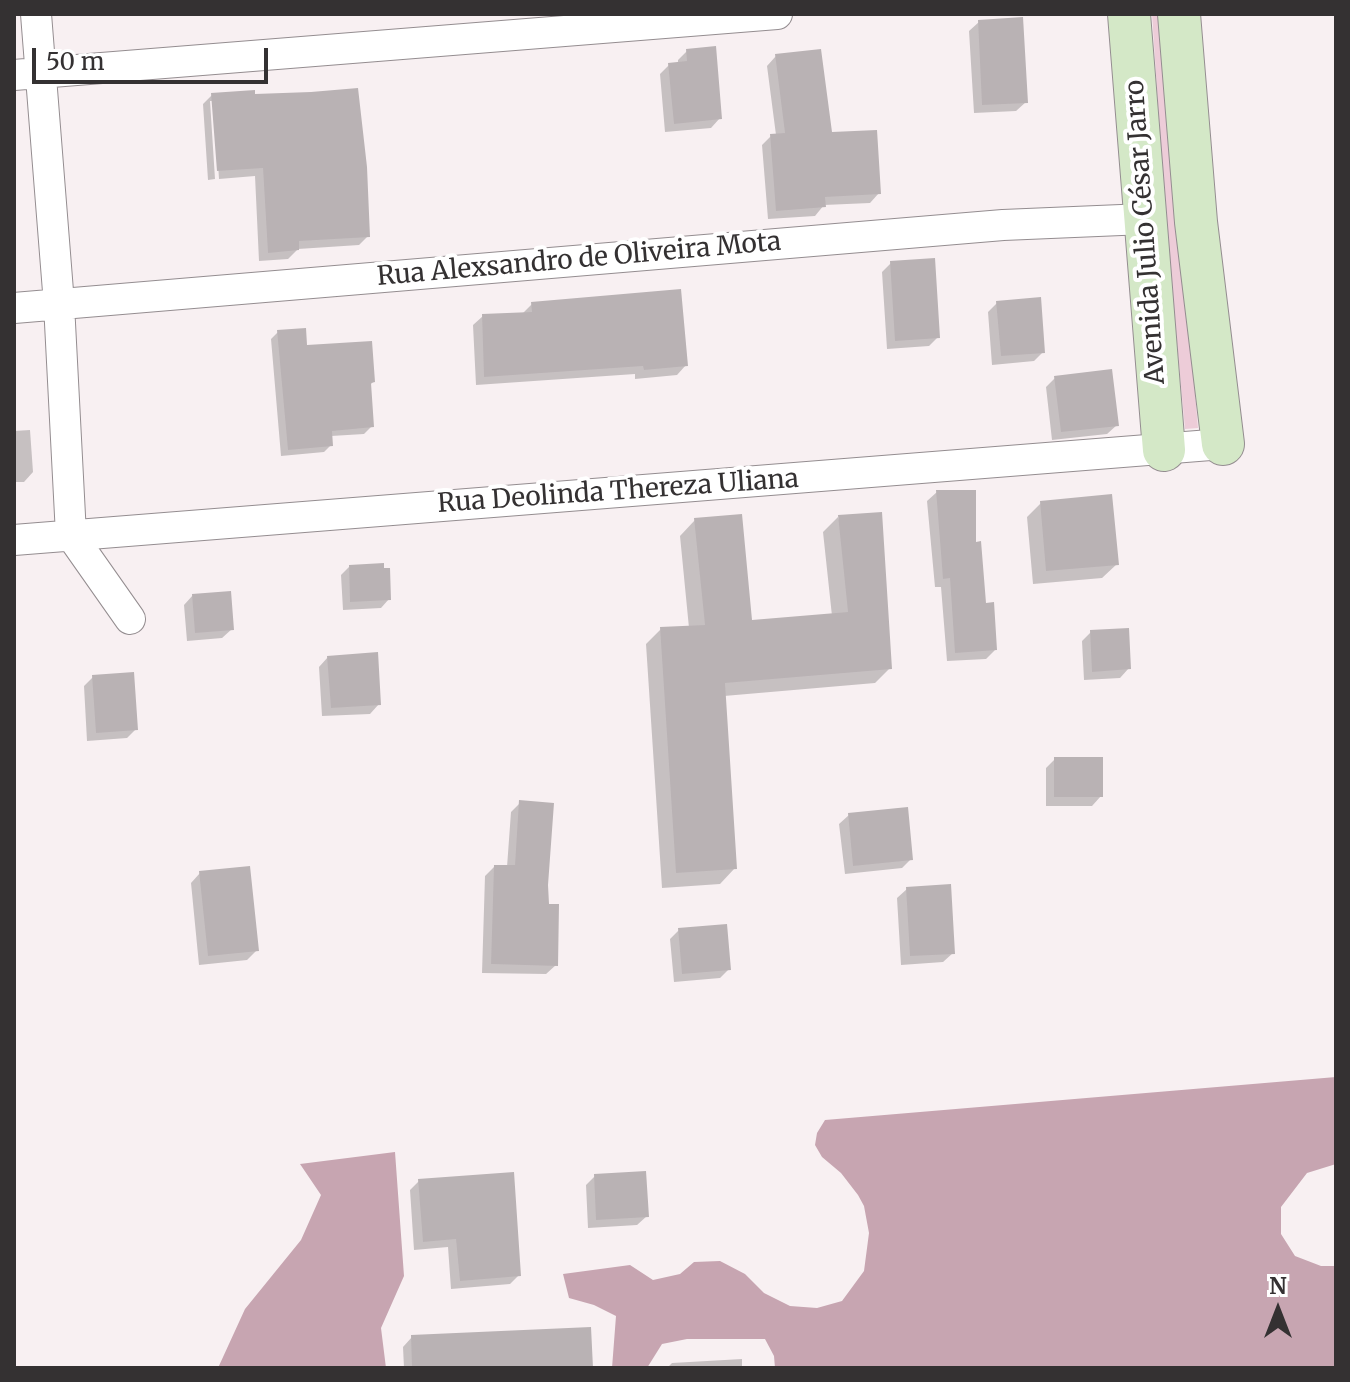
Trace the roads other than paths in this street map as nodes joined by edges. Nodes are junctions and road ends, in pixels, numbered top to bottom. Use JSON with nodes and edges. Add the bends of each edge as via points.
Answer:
{"nodes":[{"id":1,"x":36,"y":14,"type":"edge"},
{"id":2,"x":777,"y":14,"type":"edge"},
{"id":3,"x":1129,"y":14,"type":"edge"},
{"id":4,"x":1179,"y":14,"type":"edge"},
{"id":5,"x":28,"y":74,"type":"edge"},
{"id":6,"x":1145,"y":219,"type":"junction"},
{"id":7,"x":59,"y":304,"type":"junction"},
{"id":8,"x":14,"y":308,"type":"edge"},
{"id":9,"x":1223,"y":444,"type":"joint"},
{"id":10,"x":1164,"y":450,"type":"junction"},
{"id":11,"x":71,"y":535,"type":"junction"},
{"id":12,"x":14,"y":540,"type":"edge"},
{"id":13,"x":130,"y":619,"type":"dead end"}],
"edges":[{"from":1,"to":5,"type":"street"},
{"from":2,"to":5,"type":"street"},
{"from":3,"to":6,"type":"street","name":"Avenida Julio César Jarro"},
{"from":4,"to":9,"type":"street","name":"Avenida Julio César Jarro","via":[[1196,222]]},
{"from":5,"to":7,"type":"street"},
{"from":6,"to":7,"type":"street","name":"Rua Alexsandro de Oliveira Mota","via":[[987,226]]},
{"from":6,"to":10,"type":"street","name":"Avenida Julio César Jarro"},
{"from":7,"to":8,"type":"street","name":"Rua Alexsandro de Oliveira Mota"},
{"from":7,"to":11,"type":"street"},
{"from":9,"to":10,"type":"street","name":"Rua Deolinda Thereza Uliana"},
{"from":10,"to":11,"type":"street","name":"Rua Deolinda Thereza Uliana"},
{"from":11,"to":12,"type":"street","name":"Rua Deolinda Thereza Uliana"},
{"from":11,"to":13,"type":"street"}]}
